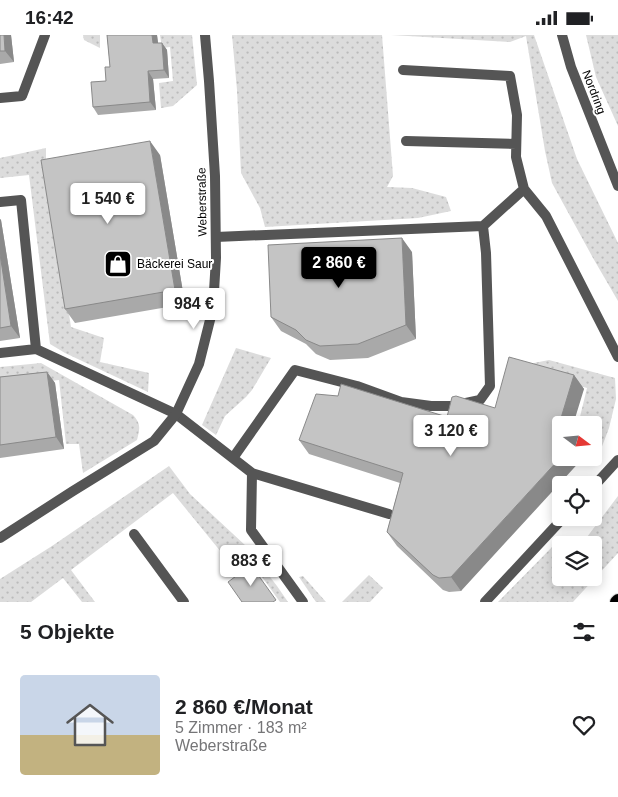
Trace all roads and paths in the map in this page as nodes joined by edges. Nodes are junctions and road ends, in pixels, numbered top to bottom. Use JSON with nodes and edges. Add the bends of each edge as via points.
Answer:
{"nodes":[{"id":1,"x":45,"y":35,"type":"edge"},
{"id":2,"x":205,"y":35,"type":"edge"},
{"id":3,"x":562,"y":35,"type":"edge"},
{"id":4,"x":403,"y":71,"type":"dead end"},
{"id":5,"x":0,"y":98,"type":"edge"},
{"id":6,"x":406,"y":141,"type":"dead end"},
{"id":7,"x":516,"y":144,"type":"junction"},
{"id":8,"x":618,"y":186,"type":"edge"},
{"id":9,"x":524,"y":189,"type":"junction"},
{"id":10,"x":0,"y":202,"type":"edge"},
{"id":11,"x":483,"y":226,"type":"junction"},
{"id":12,"x":216,"y":237,"type":"junction"},
{"id":13,"x":36,"y":349,"type":"junction"},
{"id":14,"x":0,"y":353,"type":"edge"},
{"id":15,"x":618,"y":357,"type":"edge"},
{"id":16,"x":176,"y":414,"type":"junction"},
{"id":17,"x":233,"y":458,"type":"junction"},
{"id":18,"x":618,"y":460,"type":"edge"},
{"id":19,"x":252,"y":473,"type":"junction"},
{"id":20,"x":602,"y":477,"type":"edge"},
{"id":21,"x":389,"y":514,"type":"dead end"},
{"id":22,"x":556,"y":526,"type":"edge"},
{"id":23,"x":134,"y":534,"type":"dead end"},
{"id":24,"x":0,"y":539,"type":"edge"},
{"id":25,"x":184,"y":602,"type":"edge"},
{"id":26,"x":303,"y":602,"type":"edge"},
{"id":27,"x":485,"y":602,"type":"edge"}],
"edges":[{"from":1,"to":5,"type":"street","via":[[22,96]]},
{"from":2,"to":12,"type":"street","name":"Weberstraße"},
{"from":3,"to":8,"type":"street","name":"Nordring","via":[[571,67]]},
{"from":4,"to":7,"type":"street","via":[[510,76],[517,115]]},
{"from":6,"to":7,"type":"street"},
{"from":7,"to":9,"type":"street"},
{"from":9,"to":11,"type":"street"},
{"from":9,"to":15,"type":"street","via":[[546,216]]},
{"from":10,"to":13,"type":"street","via":[[21,199]]},
{"from":11,"to":12,"type":"street"},
{"from":11,"to":17,"type":"street","via":[[490,386],[480,400],[452,406],[401,402],[357,386],[295,370]]},
{"from":12,"to":16,"type":"street","name":"Weberstraße","via":[[213,308],[199,364]]},
{"from":13,"to":14,"type":"street"},
{"from":13,"to":16,"type":"street"},
{"from":16,"to":17,"type":"street"},
{"from":16,"to":24,"type":"street","name":"Weberstraße","via":[[154,441]]},
{"from":17,"to":19,"type":"street"},
{"from":18,"to":20,"type":"street"},
{"from":19,"to":21,"type":"street"},
{"from":19,"to":26,"type":"street","via":[[251,530]]},
{"from":22,"to":27,"type":"street"},
{"from":23,"to":25,"type":"street"}]}
